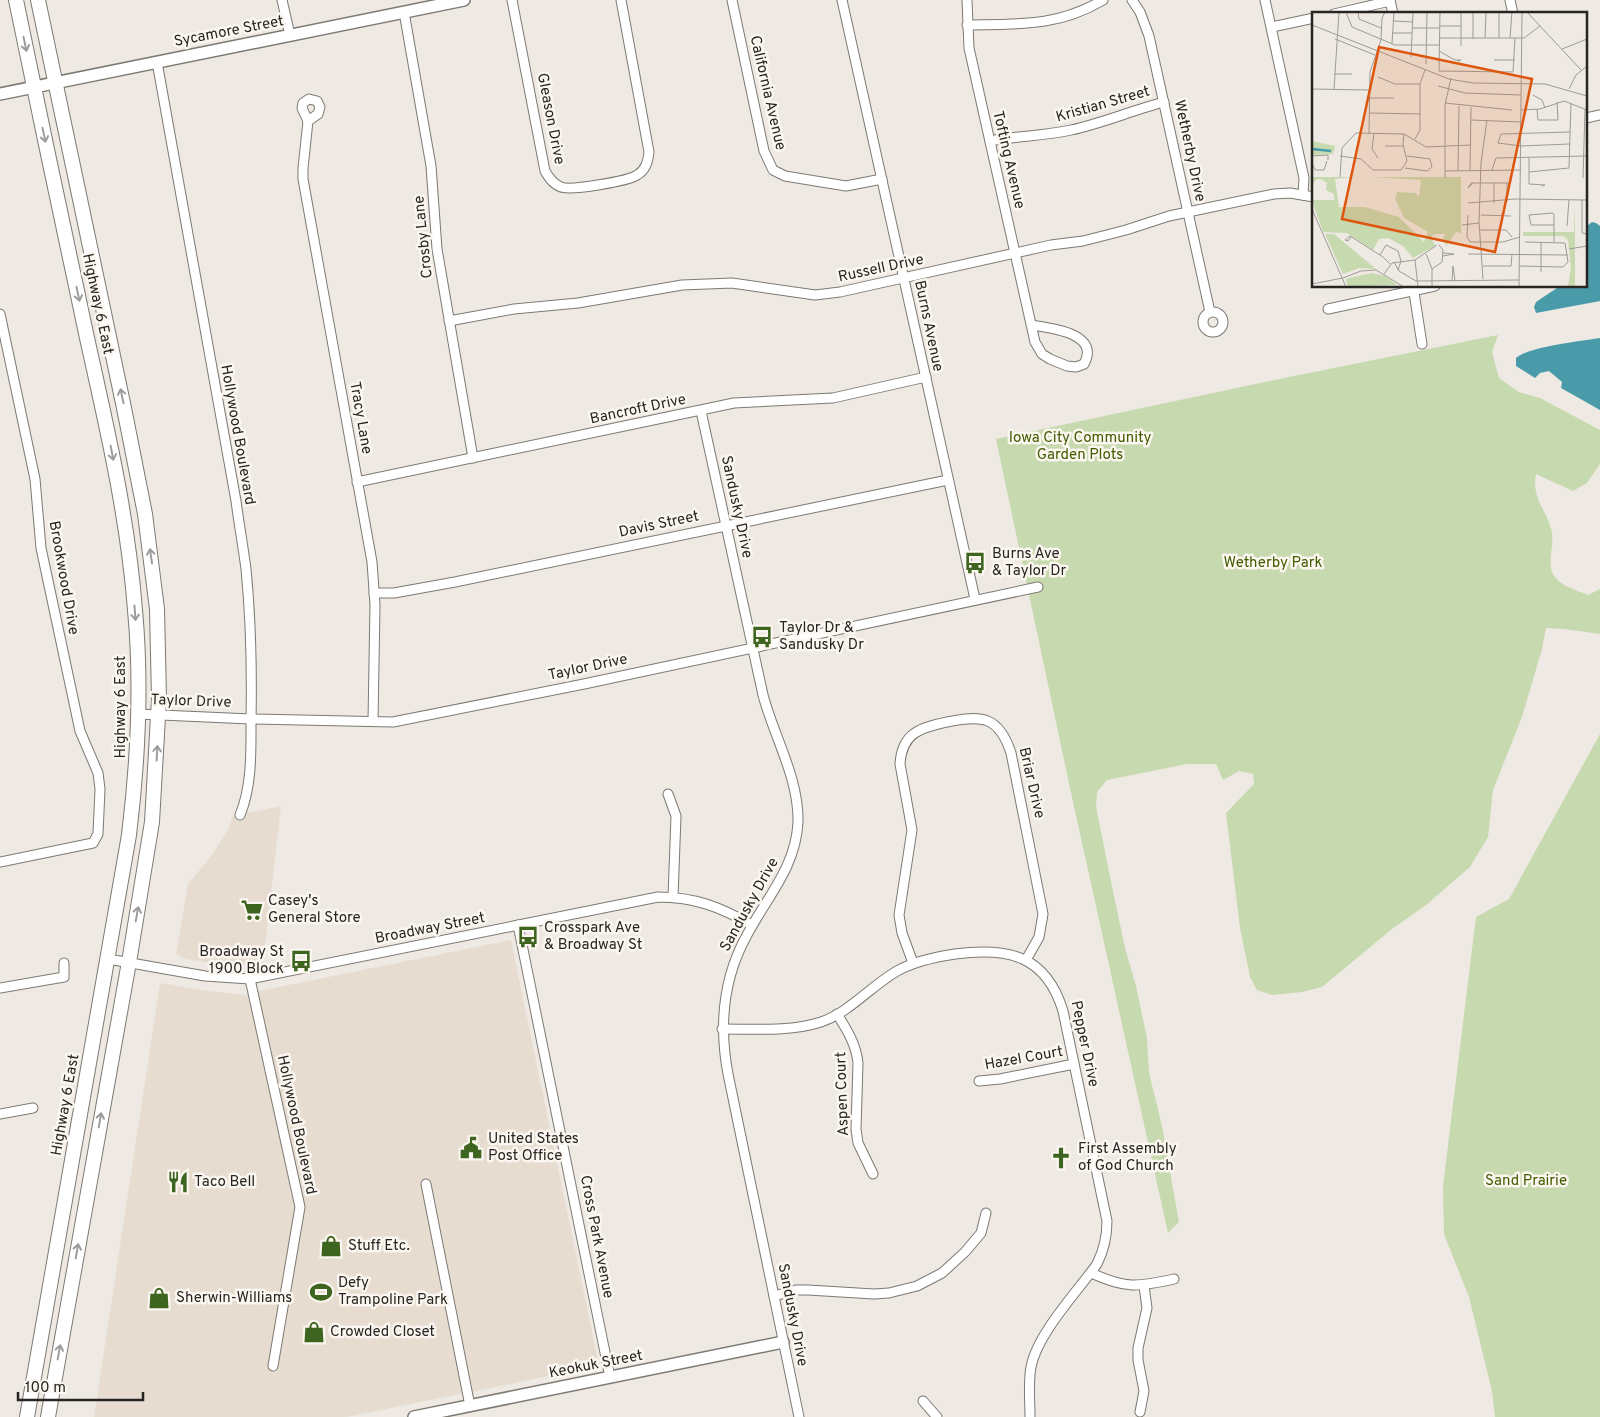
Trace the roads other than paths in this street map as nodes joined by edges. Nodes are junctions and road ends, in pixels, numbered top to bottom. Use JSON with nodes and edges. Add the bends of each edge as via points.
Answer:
{"nodes":[{"id":1,"x":16,"y":0,"type":"edge"},
{"id":2,"x":38,"y":0,"type":"edge"},
{"id":3,"x":282,"y":0,"type":"edge"},
{"id":4,"x":464,"y":0,"type":"edge"},
{"id":5,"x":512,"y":0,"type":"edge"},
{"id":6,"x":622,"y":0,"type":"edge"},
{"id":7,"x":732,"y":0,"type":"edge"},
{"id":8,"x":842,"y":0,"type":"edge"},
{"id":9,"x":967,"y":0,"type":"edge"},
{"id":10,"x":1104,"y":0,"type":"edge"},
{"id":11,"x":1132,"y":0,"type":"edge"},
{"id":12,"x":1266,"y":0,"type":"edge"},
{"id":13,"x":1390,"y":1,"type":"edge"},
{"id":14,"x":404,"y":12,"type":"junction"},
{"id":15,"x":1343,"y":12,"type":"edge"},
{"id":16,"x":1312,"y":18,"type":"edge"},
{"id":17,"x":967,"y":25,"type":"junction"},
{"id":18,"x":1272,"y":27,"type":"junction"},
{"id":19,"x":290,"y":35,"type":"junction"},
{"id":20,"x":157,"y":62,"type":"junction"},
{"id":21,"x":54,"y":83,"type":"junction"},
{"id":22,"x":34,"y":87,"type":"junction"},
{"id":23,"x":0,"y":94,"type":"edge"},
{"id":24,"x":1164,"y":102,"type":"junction"},
{"id":25,"x":308,"y":121,"type":"dead end"},
{"id":26,"x":990,"y":141,"type":"junction"},
{"id":27,"x":882,"y":179,"type":"junction"},
{"id":28,"x":1303,"y":195,"type":"junction"},
{"id":29,"x":1312,"y":197,"type":"edge"},
{"id":30,"x":1188,"y":211,"type":"junction"},
{"id":31,"x":1014,"y":253,"type":"junction"},
{"id":32,"x":904,"y":278,"type":"junction"},
{"id":33,"x":1413,"y":288,"type":"edge"},
{"id":34,"x":1328,"y":309,"type":"dead end"},
{"id":35,"x":1210,"y":312,"type":"dead end"},
{"id":36,"x":0,"y":314,"type":"edge"},
{"id":37,"x":449,"y":321,"type":"junction"},
{"id":38,"x":1030,"y":325,"type":"junction"},
{"id":39,"x":1422,"y":344,"type":"dead end"},
{"id":40,"x":926,"y":377,"type":"junction"},
{"id":41,"x":701,"y":411,"type":"junction"},
{"id":42,"x":473,"y":458,"type":"junction"},
{"id":43,"x":948,"y":480,"type":"junction"},
{"id":44,"x":357,"y":482,"type":"junction"},
{"id":45,"x":726,"y":525,"type":"junction"},
{"id":46,"x":1038,"y":587,"type":"dead end"},
{"id":47,"x":374,"y":593,"type":"junction"},
{"id":48,"x":975,"y":599,"type":"junction"},
{"id":49,"x":752,"y":647,"type":"junction"},
{"id":50,"x":138,"y":714,"type":"junction"},
{"id":51,"x":159,"y":715,"type":"junction"},
{"id":52,"x":251,"y":719,"type":"junction"},
{"id":53,"x":373,"y":722,"type":"junction"},
{"id":54,"x":668,"y":794,"type":"dead end"},
{"id":55,"x":240,"y":815,"type":"dead end"},
{"id":56,"x":0,"y":862,"type":"edge"},
{"id":57,"x":673,"y":897,"type":"junction"},
{"id":58,"x":518,"y":925,"type":"junction"},
{"id":59,"x":752,"y":925,"type":"junction"},
{"id":60,"x":108,"y":959,"type":"junction"},
{"id":61,"x":1026,"y":960,"type":"junction"},
{"id":62,"x":129,"y":962,"type":"junction"},
{"id":63,"x":64,"y":963,"type":"dead end"},
{"id":64,"x":914,"y":963,"type":"junction"},
{"id":65,"x":250,"y":979,"type":"junction"},
{"id":66,"x":0,"y":988,"type":"edge"},
{"id":67,"x":837,"y":1014,"type":"junction"},
{"id":68,"x":722,"y":1028,"type":"junction"},
{"id":69,"x":1074,"y":1064,"type":"junction"},
{"id":70,"x":979,"y":1081,"type":"dead end"},
{"id":71,"x":33,"y":1108,"type":"dead end"},
{"id":72,"x":0,"y":1114,"type":"edge"},
{"id":73,"x":873,"y":1174,"type":"dead end"},
{"id":74,"x":426,"y":1184,"type":"dead end"},
{"id":75,"x":986,"y":1214,"type":"dead end"},
{"id":76,"x":1091,"y":1273,"type":"junction"},
{"id":77,"x":1174,"y":1279,"type":"dead end"},
{"id":78,"x":1144,"y":1286,"type":"junction"},
{"id":79,"x":774,"y":1296,"type":"junction"},
{"id":80,"x":783,"y":1342,"type":"junction"},
{"id":81,"x":273,"y":1366,"type":"dead end"},
{"id":82,"x":610,"y":1378,"type":"junction"},
{"id":83,"x":923,"y":1401,"type":"dead end"},
{"id":84,"x":470,"y":1406,"type":"junction"},
{"id":85,"x":1140,"y":1412,"type":"dead end"},
{"id":86,"x":27,"y":1417,"type":"edge"},
{"id":87,"x":48,"y":1417,"type":"edge"},
{"id":88,"x":414,"y":1417,"type":"edge"},
{"id":89,"x":799,"y":1417,"type":"edge"},
{"id":90,"x":937,"y":1417,"type":"edge"},
{"id":91,"x":1030,"y":1417,"type":"edge"}],
"edges":[{"from":1,"to":22,"type":"main road","name":"Highway 6 East","one_way":true},
{"from":2,"to":21,"type":"main road","name":"Highway 6 East"},
{"from":3,"to":19,"type":"street"},
{"from":4,"to":14,"type":"street","name":"Sycamore Street"},
{"from":5,"to":6,"type":"street","name":"Gleason Drive","via":[[545,171],[554,184],[570,189],[631,179],[643,170],[648,158]]},
{"from":7,"to":27,"type":"street","name":"California Avenue","via":[[769,166],[796,179],[840,185]]},
{"from":8,"to":27,"type":"street","name":"Burns Avenue"},
{"from":9,"to":17,"type":"street","name":"Tofting Avenue"},
{"from":10,"to":17,"type":"street","via":[[1074,15],[1044,23]]},
{"from":11,"to":24,"type":"street","name":"Wetherby Drive","via":[[1149,36]]},
{"from":12,"to":18,"type":"street"},
{"from":13,"to":15,"type":"street"},
{"from":14,"to":19,"type":"street","name":"Sycamore Street"},
{"from":14,"to":37,"type":"street","name":"Crosby Lane","via":[[429,151],[437,249]]},
{"from":16,"to":18,"type":"street"},
{"from":17,"to":26,"type":"street","name":"Tofting Avenue","via":[[969,48]]},
{"from":18,"to":28,"type":"street","via":[[1304,178]]},
{"from":19,"to":20,"type":"street","name":"Sycamore Street"},
{"from":20,"to":21,"type":"street","name":"Sycamore Street"},
{"from":20,"to":52,"type":"street","name":"Hollywood Boulevard","via":[[246,568]]},
{"from":21,"to":22,"type":"street","name":"Sycamore Street"},
{"from":51,"to":21,"type":"main road","name":"Highway 6 East","one_way":true,"via":[[157,609],[144,514]]},
{"from":22,"to":23,"type":"street","name":"Sycamore Street"},
{"from":22,"to":50,"type":"main road","name":"Highway 6 East","one_way":true,"via":[[124,520],[136,612]]},
{"from":24,"to":26,"type":"street","name":"Kristian Street","via":[[1069,131]]},
{"from":24,"to":30,"type":"street","name":"Wetherby Drive"},
{"from":25,"to":44,"type":"street","name":"Tracy Lane","via":[[303,179]]},
{"from":26,"to":31,"type":"street","name":"Tofting Avenue"},
{"from":27,"to":32,"type":"street","name":"Burns Avenue"},
{"from":28,"to":29,"type":"street","name":"Russell Drive"},
{"from":28,"to":30,"type":"street","name":"Russell Drive","via":[[1274,194]]},
{"from":30,"to":31,"type":"street","name":"Russell Drive","via":[[1083,241],[1051,244]]},
{"from":30,"to":35,"type":"street","name":"Wetherby Drive"},
{"from":31,"to":32,"type":"street","name":"Russell Drive"},
{"from":31,"to":38,"type":"street","name":"Tofting Avenue"},
{"from":32,"to":37,"type":"street","name":"Russell Drive","via":[[815,295],[732,283],[682,285]]},
{"from":32,"to":40,"type":"street","name":"Burns Avenue"},
{"from":33,"to":34,"type":"street"},
{"from":33,"to":39,"type":"street"},
{"from":36,"to":56,"type":"street","name":"Brookwood Drive","via":[[35,479],[41,548],[80,731],[98,773],[100,789],[98,834],[93,844]]},
{"from":37,"to":42,"type":"street","name":"Crosby Lane"},
{"from":38,"to":38,"type":"street","name":"Tofting Avenue","via":[[1055,328],[1080,339],[1087,351],[1084,364],[1067,366],[1042,354]]},
{"from":40,"to":41,"type":"street","name":"Bancroft Drive","via":[[833,398],[745,402]]},
{"from":40,"to":43,"type":"street","name":"Burns Avenue"},
{"from":41,"to":42,"type":"street","name":"Bancroft Drive"},
{"from":41,"to":45,"type":"street","name":"Sandusky Drive"},
{"from":42,"to":44,"type":"street","name":"Bancroft Drive"},
{"from":43,"to":45,"type":"street","name":"Davis Street"},
{"from":43,"to":48,"type":"street","name":"Burns Avenue"},
{"from":44,"to":47,"type":"street","name":"Tracy Lane"},
{"from":45,"to":47,"type":"street","name":"Davis Street","via":[[414,590]]},
{"from":45,"to":49,"type":"street","name":"Sandusky Drive"},
{"from":46,"to":48,"type":"street","name":"Taylor Drive"},
{"from":47,"to":53,"type":"street","name":"Tracy Lane"},
{"from":48,"to":49,"type":"street","name":"Taylor Drive"},
{"from":49,"to":53,"type":"street","name":"Taylor Drive","via":[[392,722]]},
{"from":49,"to":59,"type":"street","name":"Sandusky Drive","via":[[768,718],[794,788],[798,823],[788,868]]},
{"from":50,"to":51,"type":"street","name":"Taylor Drive"},
{"from":50,"to":60,"type":"main road","name":"Highway 6 East","via":[[136,780]]},
{"from":51,"to":52,"type":"street","name":"Taylor Drive"},
{"from":62,"to":51,"type":"main road","name":"Highway 6 East","one_way":true,"via":[[152,822]]},
{"from":52,"to":53,"type":"street","name":"Taylor Drive"},
{"from":52,"to":55,"type":"street","name":"Hollywood Boulevard","via":[[251,756]]},
{"from":54,"to":57,"type":"street","via":[[676,816]]},
{"from":57,"to":58,"type":"street","name":"Broadway Street","via":[[643,899]]},
{"from":57,"to":59,"type":"street","name":"Broadway Street","via":[[711,904]]},
{"from":58,"to":65,"type":"street","name":"Broadway Street"},
{"from":58,"to":82,"type":"street","name":"Cross Park Avenue"},
{"from":59,"to":68,"type":"street","name":"Sandusky Drive","via":[[732,969]]},
{"from":60,"to":62,"type":"street","name":"Broadway Street"},
{"from":60,"to":86,"type":"main road","name":"Highway 6 East"},
{"from":61,"to":64,"type":"street","name":"Pepper Drive","via":[[999,952],[978,952]]},
{"from":61,"to":64,"type":"street","name":"Briar Drive","via":[[1039,937],[1043,914],[1011,753],[998,728],[979,718],[967,718],[924,727],[908,740],[901,755],[912,830],[899,915],[902,933]]},
{"from":61,"to":69,"type":"street","name":"Pepper Drive","via":[[1045,976],[1059,997]]},
{"from":62,"to":65,"type":"street","name":"Broadway Street","via":[[205,976]]},
{"from":87,"to":62,"type":"main road","name":"Highway 6 East","one_way":true},
{"from":63,"to":66,"type":"street","via":[[64,977]]},
{"from":64,"to":67,"type":"street","name":"Pepper Drive"},
{"from":65,"to":81,"type":"street","name":"Hollywood Boulevard","via":[[300,1207]]},
{"from":67,"to":68,"type":"street","name":"Pepper Drive","via":[[803,1026]]},
{"from":67,"to":73,"type":"street","name":"Aspen Court","via":[[857,1054],[856,1129],[858,1143]]},
{"from":68,"to":79,"type":"street","name":"Sandusky Drive"},
{"from":69,"to":70,"type":"street","name":"Hazel Court"},
{"from":69,"to":76,"type":"street","name":"Pepper Drive","via":[[1107,1221],[1103,1253]]},
{"from":71,"to":72,"type":"street"},
{"from":74,"to":84,"type":"street"},
{"from":75,"to":79,"type":"street","via":[[981,1233],[965,1252],[942,1273],[917,1286],[889,1293],[796,1290]]},
{"from":76,"to":78,"type":"street","via":[[1122,1285]]},
{"from":76,"to":91,"type":"street","name":"Pepper Drive","via":[[1045,1334],[1034,1355],[1030,1378]]},
{"from":77,"to":78,"type":"street"},
{"from":78,"to":85,"type":"street","via":[[1147,1308],[1138,1348],[1144,1391]]},
{"from":79,"to":80,"type":"street","name":"Sandusky Drive"},
{"from":80,"to":82,"type":"street","name":"Keokuk Street"},
{"from":80,"to":89,"type":"street","name":"Sandusky Drive"},
{"from":82,"to":84,"type":"street","name":"Keokuk Street"},
{"from":83,"to":90,"type":"street"},
{"from":84,"to":88,"type":"street","name":"Keokuk Street"}]}
